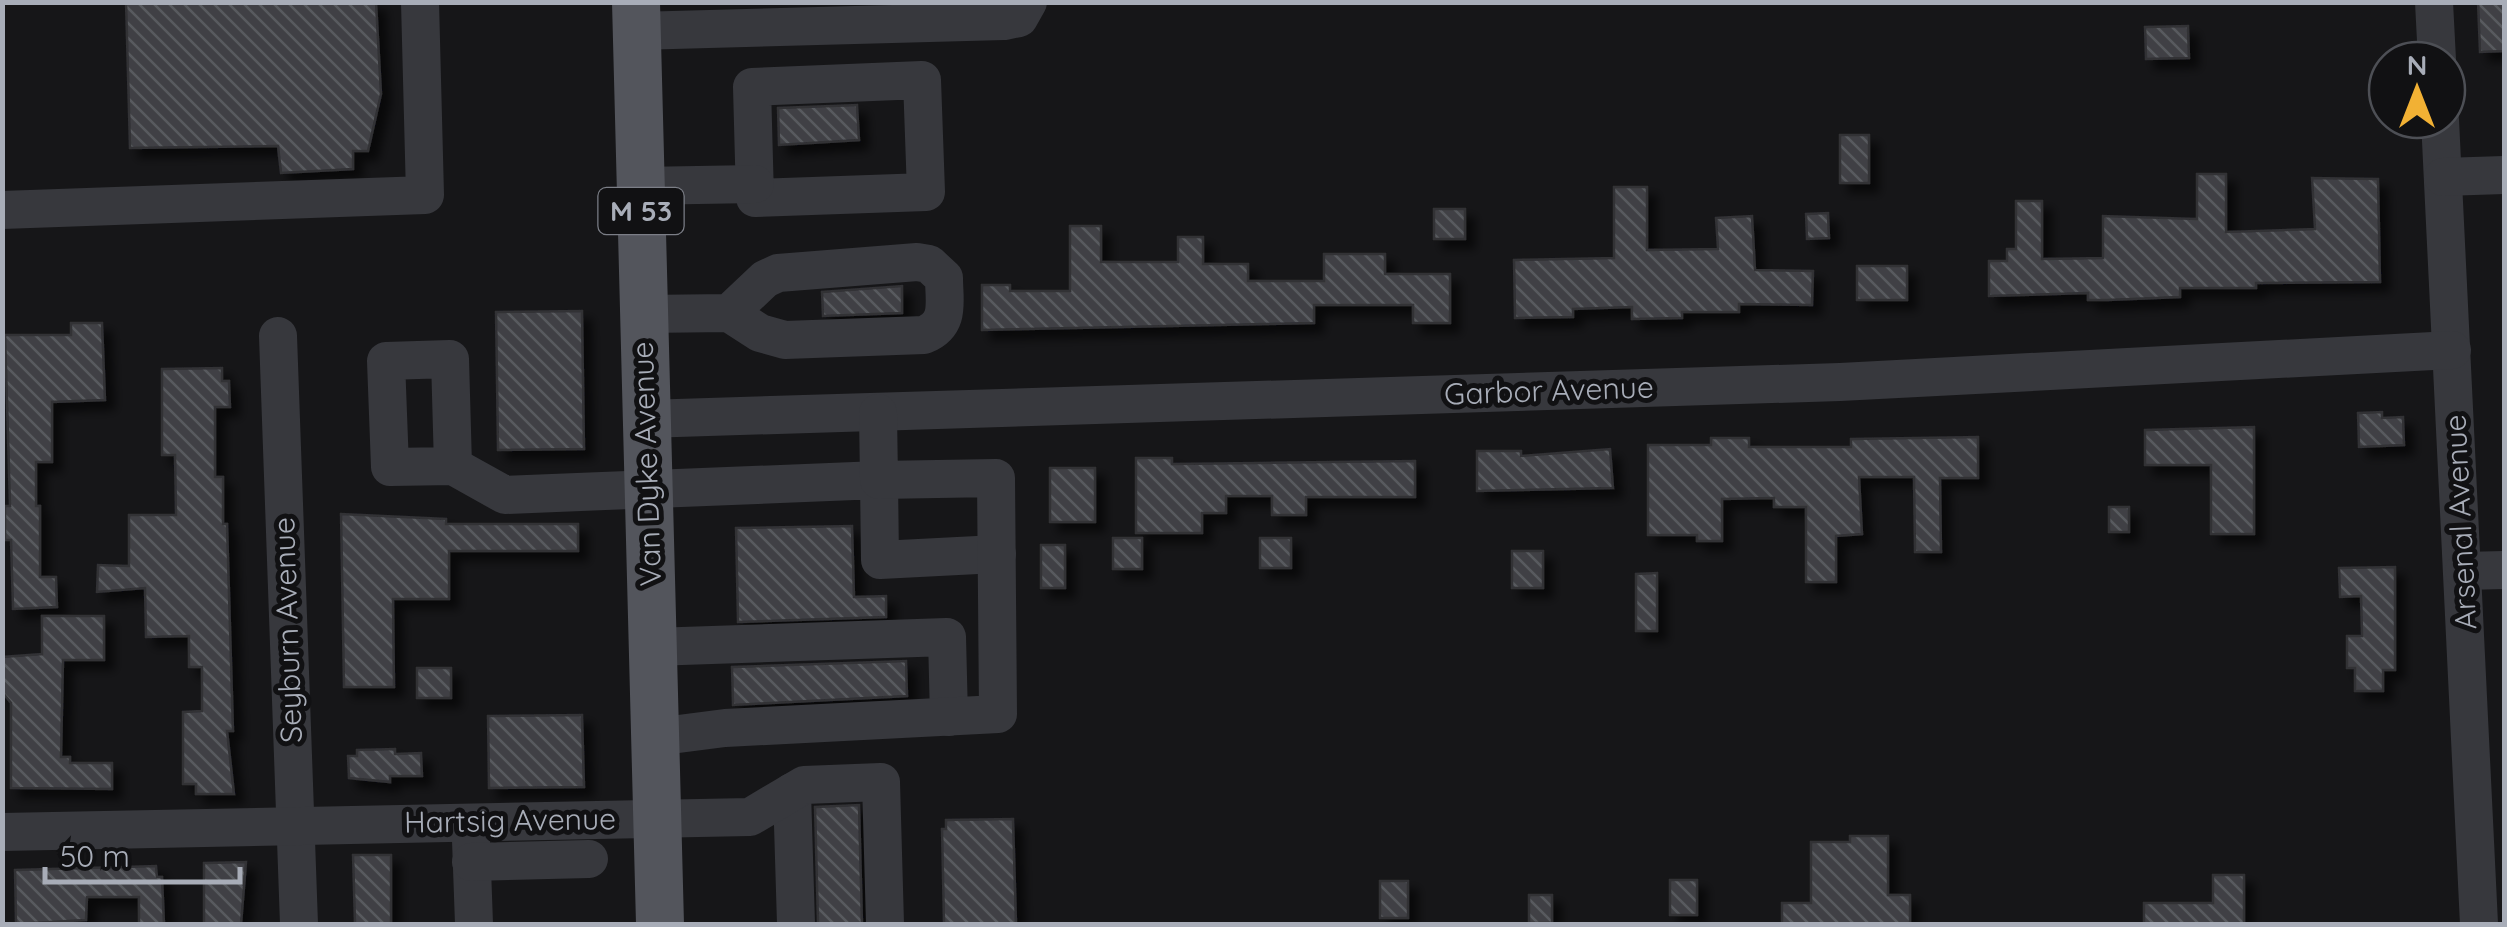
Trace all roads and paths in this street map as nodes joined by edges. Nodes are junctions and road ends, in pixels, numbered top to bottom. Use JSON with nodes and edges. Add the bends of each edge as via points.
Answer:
{"nodes":[{"id":1,"x":420,"y":2,"type":"edge"},
{"id":2,"x":1028,"y":2,"type":"edge"},
{"id":3,"x":2434,"y":2,"type":"edge"},
{"id":4,"x":636,"y":17,"type":"edge"},
{"id":5,"x":2436,"y":40,"type":"edge"},
{"id":6,"x":2441,"y":140,"type":"edge"},
{"id":7,"x":2504,"y":175,"type":"edge"},
{"id":8,"x":2442,"y":177,"type":"junction"},
{"id":9,"x":754,"y":184,"type":"junction"},
{"id":10,"x":640,"y":186,"type":"junction"},
{"id":11,"x":2,"y":210,"type":"edge"},
{"id":12,"x":729,"y":313,"type":"junction"},
{"id":13,"x":643,"y":314,"type":"junction"},
{"id":14,"x":278,"y":336,"type":"dead end"},
{"id":15,"x":2452,"y":350,"type":"junction"},
{"id":16,"x":878,"y":413,"type":"junction"},
{"id":17,"x":645,"y":419,"type":"junction"},
{"id":18,"x":453,"y":466,"type":"dead end"},
{"id":19,"x":879,"y":480,"type":"junction"},
{"id":20,"x":647,"y":490,"type":"junction"},
{"id":21,"x":997,"y":554,"type":"junction"},
{"id":22,"x":2464,"y":570,"type":"junction"},
{"id":23,"x":2504,"y":570,"type":"edge"},
{"id":24,"x":652,"y":647,"type":"junction"},
{"id":25,"x":949,"y":717,"type":"junction"},
{"id":26,"x":655,"y":737,"type":"junction"},
{"id":27,"x":792,"y":792,"type":"junction"},
{"id":28,"x":658,"y":818,"type":"junction"},
{"id":29,"x":470,"y":822,"type":"junction"},
{"id":30,"x":295,"y":826,"type":"junction"},
{"id":31,"x":2,"y":832,"type":"edge"},
{"id":32,"x":589,"y":859,"type":"dead end"},
{"id":33,"x":472,"y":862,"type":"junction"},
{"id":34,"x":299,"y":924,"type":"edge"},
{"id":35,"x":474,"y":924,"type":"edge"},
{"id":36,"x":660,"y":924,"type":"edge"},
{"id":37,"x":796,"y":924,"type":"edge"},
{"id":38,"x":886,"y":924,"type":"edge"},
{"id":39,"x":2479,"y":924,"type":"edge"}],
"edges":[{"from":1,"to":11,"type":"street","via":[[425,194]]},
{"from":2,"to":4,"type":"street","via":[[1019,18],[1004,21]]},
{"from":3,"to":5,"type":"street"},
{"from":4,"to":10,"type":"main road","name":"Van Dyke Avenue","number":"M 53"},
{"from":6,"to":8,"type":"street","name":"Arsenal Avenue"},
{"from":7,"to":8,"type":"street"},
{"from":8,"to":15,"type":"street","name":"Arsenal Avenue"},
{"from":9,"to":9,"type":"street","via":[[754,198],[926,192],[922,80],[752,87]]},
{"from":9,"to":10,"type":"street"},
{"from":10,"to":13,"type":"main road","name":"Van Dyke Avenue","number":"M 53"},
{"from":12,"to":12,"type":"street","via":[[760,334],[785,340],[924,335],[945,318],[944,278],[917,262],[778,273]]},
{"from":12,"to":13,"type":"street"},
{"from":13,"to":17,"type":"main road","name":"Van Dyke Avenue","number":"M 53"},
{"from":14,"to":30,"type":"street","name":"Seyburn Avenue"},
{"from":15,"to":16,"type":"street","name":"Garbor Avenue","via":[[1859,381]]},
{"from":15,"to":22,"type":"street","name":"Arsenal Avenue"},
{"from":16,"to":17,"type":"street","name":"Garbor Avenue"},
{"from":16,"to":19,"type":"street"},
{"from":17,"to":20,"type":"main road","name":"Van Dyke Avenue","number":"M 53"},
{"from":18,"to":20,"type":"street","via":[[505,495]]},
{"from":19,"to":20,"type":"street"},
{"from":19,"to":21,"type":"street","via":[[996,478]]},
{"from":19,"to":21,"type":"street","via":[[880,560]]},
{"from":20,"to":24,"type":"main road","name":"Van Dyke Avenue","number":"M 53"},
{"from":21,"to":25,"type":"street","via":[[998,714]]},
{"from":22,"to":23,"type":"street"},
{"from":22,"to":39,"type":"street","name":"Arsenal Avenue"},
{"from":24,"to":25,"type":"street","via":[[947,637]]},
{"from":24,"to":26,"type":"main road","name":"Van Dyke Avenue","number":"M 53"},
{"from":25,"to":26,"type":"street"},
{"from":26,"to":28,"type":"main road","name":"Van Dyke Avenue","number":"M 53"},
{"from":27,"to":28,"type":"street","name":"Hartsig Avenue","via":[[750,817]]},
{"from":27,"to":37,"type":"street"},
{"from":27,"to":38,"type":"street","via":[[804,785],[881,782]]},
{"from":28,"to":29,"type":"street","name":"Hartsig Avenue"},
{"from":28,"to":36,"type":"main road","name":"Van Dyke Avenue","number":"M 53"},
{"from":29,"to":30,"type":"street","name":"Hartsig Avenue"},
{"from":29,"to":33,"type":"street"},
{"from":30,"to":31,"type":"street","name":"Hartsig Avenue"},
{"from":30,"to":34,"type":"street","name":"Seyburn Avenue"},
{"from":32,"to":33,"type":"street"},
{"from":33,"to":35,"type":"street"}]}
